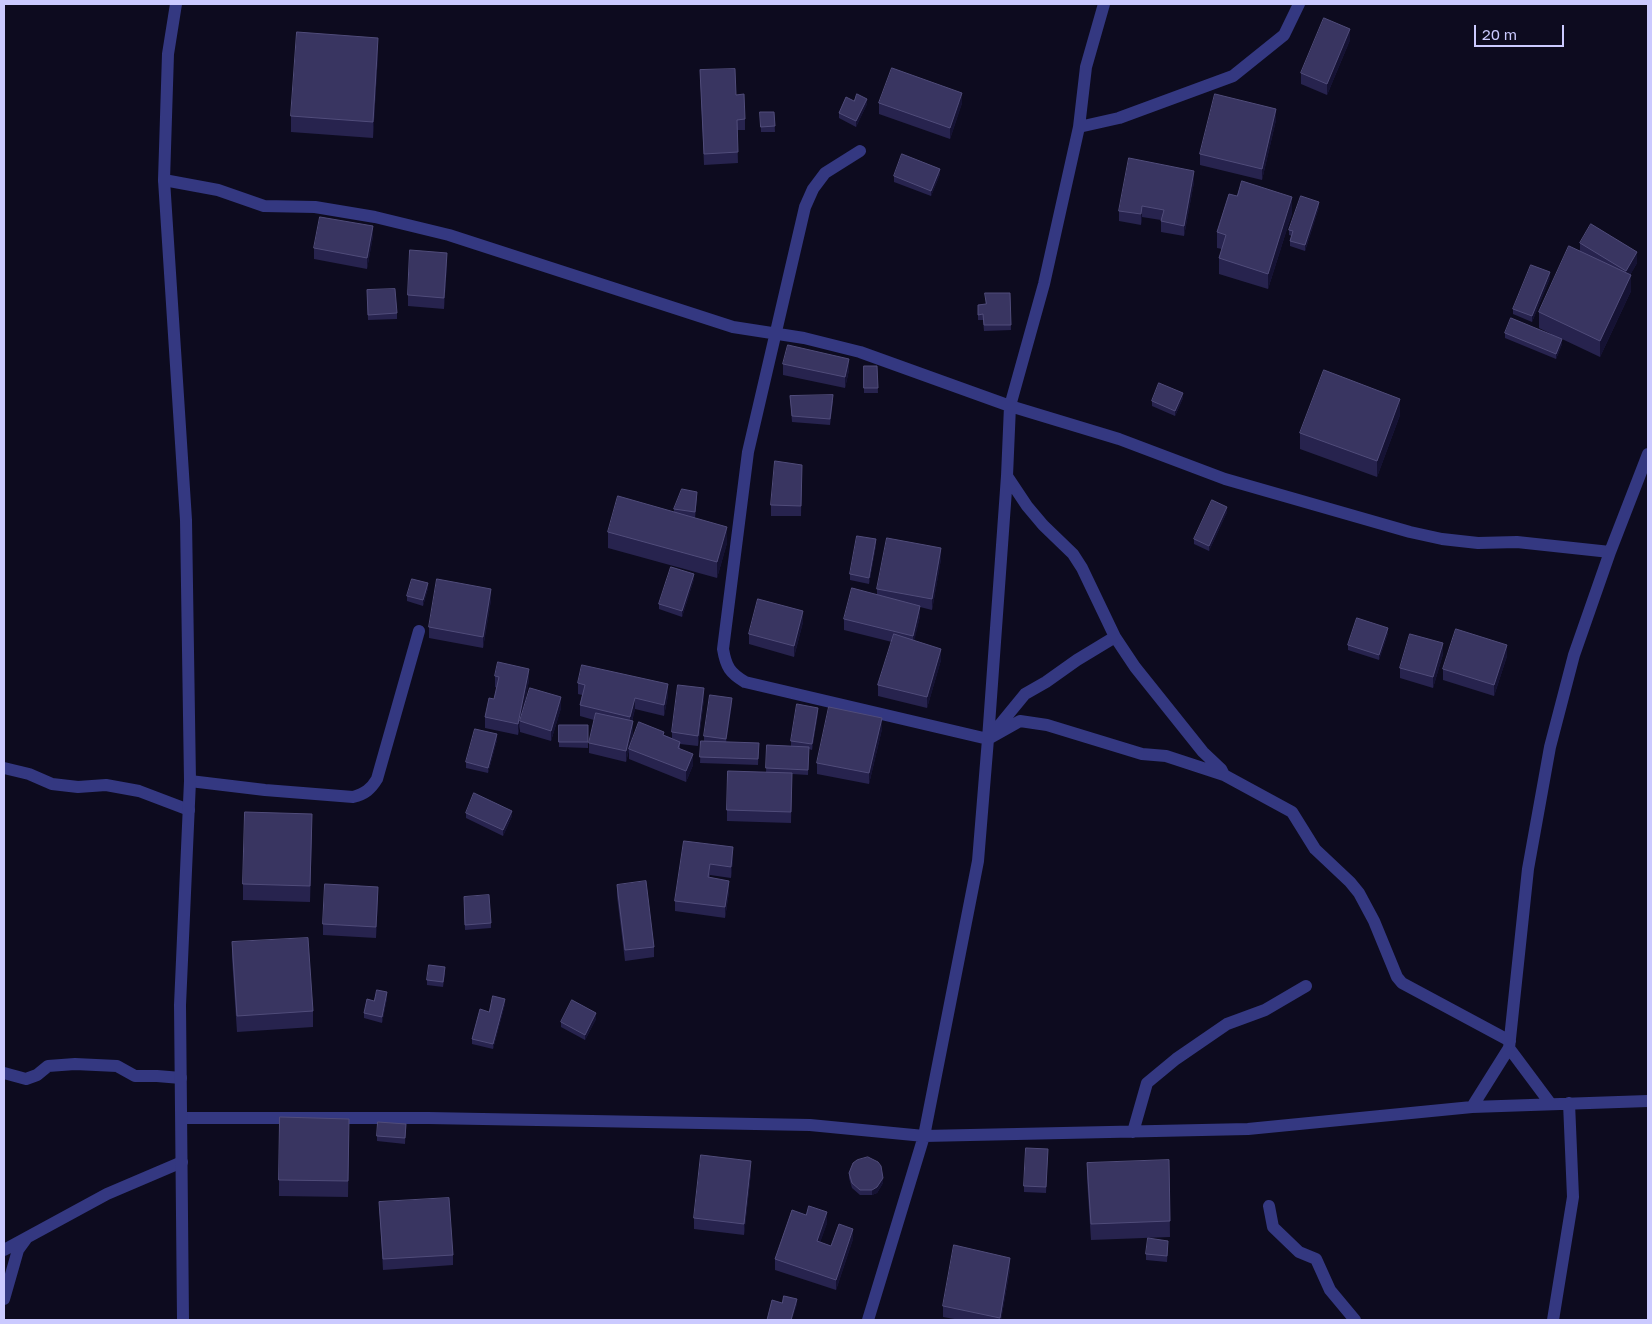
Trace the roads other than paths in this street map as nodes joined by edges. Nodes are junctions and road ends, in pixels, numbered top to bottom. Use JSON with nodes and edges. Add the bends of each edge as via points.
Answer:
{"nodes":[{"id":1,"x":176,"y":4,"type":"edge"},
{"id":2,"x":1104,"y":4,"type":"edge"},
{"id":3,"x":1299,"y":4,"type":"edge"},
{"id":4,"x":1079,"y":127,"type":"junction"},
{"id":5,"x":860,"y":152,"type":"dead end"},
{"id":6,"x":164,"y":180,"type":"junction"},
{"id":7,"x":775,"y":333,"type":"junction"},
{"id":8,"x":1010,"y":406,"type":"junction"},
{"id":9,"x":1648,"y":454,"type":"edge"},
{"id":10,"x":1007,"y":476,"type":"junction"},
{"id":11,"x":1610,"y":552,"type":"junction"},
{"id":12,"x":419,"y":631,"type":"dead end"},
{"id":13,"x":1114,"y":637,"type":"junction"},
{"id":14,"x":988,"y":739,"type":"junction"},
{"id":15,"x":4,"y":768,"type":"edge"},
{"id":16,"x":1224,"y":775,"type":"junction"},
{"id":17,"x":190,"y":781,"type":"junction"},
{"id":18,"x":189,"y":810,"type":"junction"},
{"id":19,"x":1306,"y":986,"type":"dead end"},
{"id":20,"x":1510,"y":1045,"type":"junction"},
{"id":21,"x":4,"y":1073,"type":"edge"},
{"id":22,"x":182,"y":1078,"type":"junction"},
{"id":23,"x":1648,"y":1101,"type":"edge"},
{"id":24,"x":1550,"y":1103,"type":"junction"},
{"id":25,"x":1570,"y":1103,"type":"junction"},
{"id":26,"x":1472,"y":1107,"type":"junction"},
{"id":27,"x":182,"y":1118,"type":"junction"},
{"id":28,"x":1132,"y":1132,"type":"junction"},
{"id":29,"x":924,"y":1136,"type":"junction"},
{"id":30,"x":182,"y":1162,"type":"junction"},
{"id":31,"x":1269,"y":1206,"type":"dead end"},
{"id":32,"x":28,"y":1236,"type":"junction"},
{"id":33,"x":4,"y":1250,"type":"edge"},
{"id":34,"x":4,"y":1299,"type":"edge"},
{"id":35,"x":183,"y":1320,"type":"edge"},
{"id":36,"x":868,"y":1320,"type":"edge"},
{"id":37,"x":1355,"y":1320,"type":"edge"},
{"id":38,"x":1553,"y":1320,"type":"edge"}],
"edges":[{"from":1,"to":6,"type":"street","via":[[168,54]]},
{"from":2,"to":4,"type":"street","via":[[1086,67]]},
{"from":3,"to":4,"type":"street","via":[[1284,35],[1233,76],[1118,118]]},
{"from":4,"to":8,"type":"street","via":[[1044,284]]},
{"from":5,"to":7,"type":"street","via":[[825,173],[805,206]]},
{"from":6,"to":7,"type":"street","via":[[218,190],[264,206],[315,207],[412,225],[733,327]]},
{"from":6,"to":17,"type":"street","via":[[186,520]]},
{"from":7,"to":8,"type":"street","via":[[860,352]]},
{"from":7,"to":14,"type":"street","via":[[748,452],[723,649],[726,664],[734,675],[746,682]]},
{"from":8,"to":10,"type":"street"},
{"from":8,"to":11,"type":"street","via":[[1119,439],[1225,479],[1410,532],[1478,543],[1517,542]]},
{"from":9,"to":11,"type":"street"},
{"from":10,"to":13,"type":"street","via":[[1043,525],[1073,554]]},
{"from":10,"to":14,"type":"street"},
{"from":11,"to":20,"type":"street","via":[[1574,656],[1550,747],[1528,869]]},
{"from":12,"to":17,"type":"street","via":[[377,779],[363,794],[353,797]]},
{"from":13,"to":14,"type":"street","via":[[1025,694]]},
{"from":13,"to":16,"type":"street"},
{"from":14,"to":16,"type":"street","via":[[1020,721],[1047,725],[1142,754],[1166,756]]},
{"from":14,"to":29,"type":"street","via":[[978,861]]},
{"from":15,"to":18,"type":"street","via":[[52,784],[78,787],[106,785],[139,791]]},
{"from":16,"to":20,"type":"street","via":[[1292,812],[1315,849],[1359,893],[1402,983]]},
{"from":17,"to":18,"type":"street"},
{"from":18,"to":22,"type":"street","via":[[180,1005]]},
{"from":19,"to":28,"type":"street","via":[[1265,1010],[1227,1024],[1147,1083]]},
{"from":20,"to":24,"type":"street"},
{"from":20,"to":26,"type":"street"},
{"from":21,"to":22,"type":"street","via":[[26,1079],[48,1066],[75,1064],[117,1066],[135,1076]]},
{"from":22,"to":27,"type":"street"},
{"from":23,"to":25,"type":"street"},
{"from":24,"to":25,"type":"street"},
{"from":24,"to":26,"type":"street"},
{"from":25,"to":38,"type":"street","via":[[1573,1197]]},
{"from":26,"to":28,"type":"street","via":[[1248,1129]]},
{"from":27,"to":29,"type":"street","via":[[428,1118],[790,1125]]},
{"from":27,"to":30,"type":"street"},
{"from":28,"to":29,"type":"street"},
{"from":29,"to":36,"type":"street"},
{"from":30,"to":32,"type":"street","via":[[107,1194]]},
{"from":30,"to":35,"type":"street"},
{"from":31,"to":37,"type":"street","via":[[1273,1227],[1299,1252],[1316,1259],[1330,1290]]},
{"from":32,"to":33,"type":"street"},
{"from":32,"to":34,"type":"street","via":[[18,1250]]}]}
